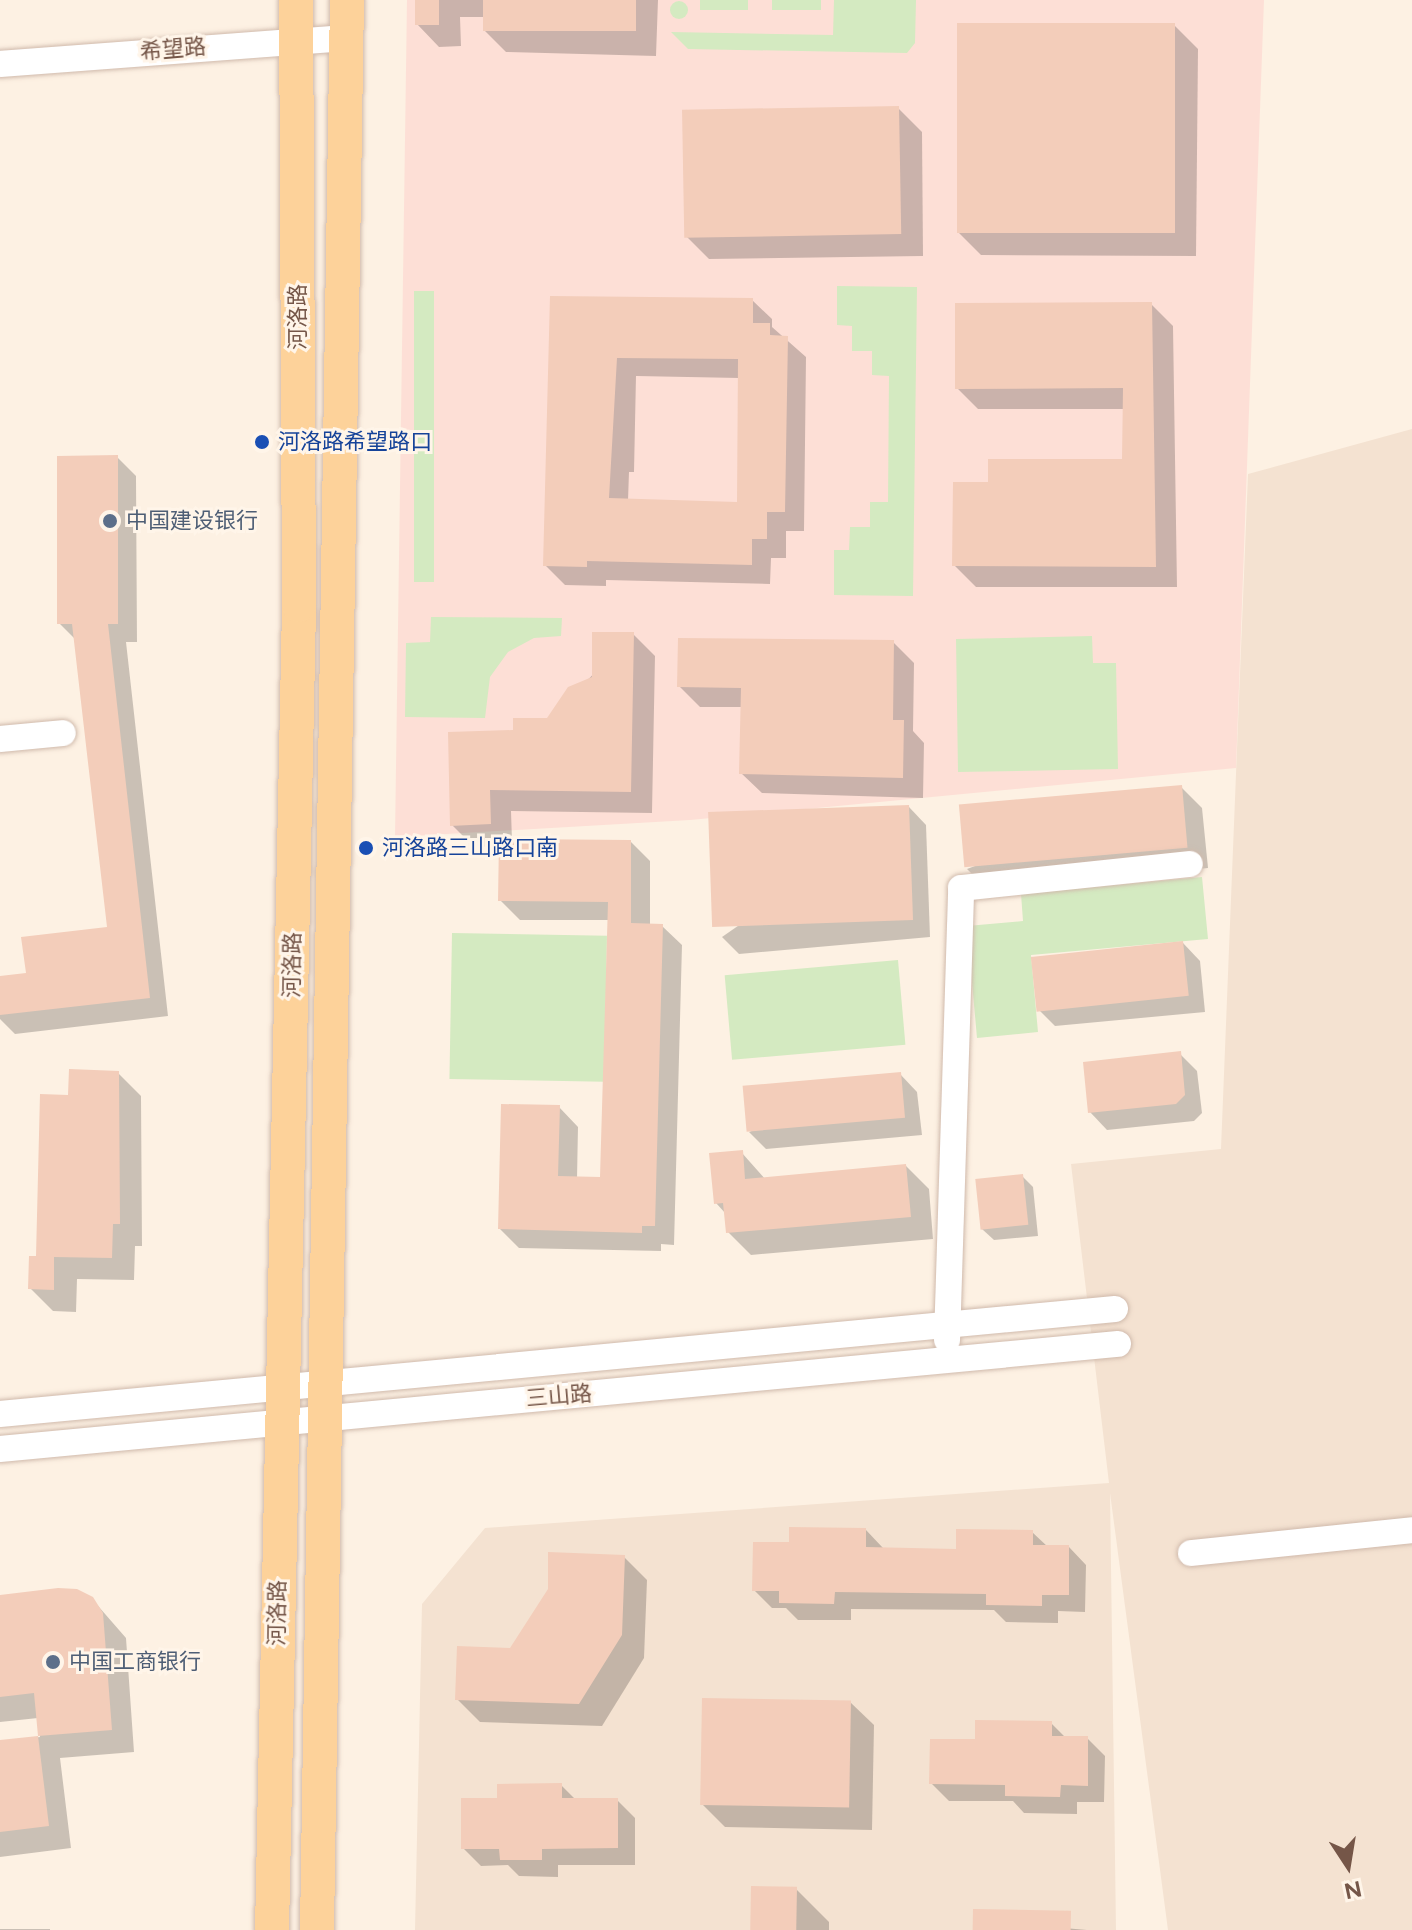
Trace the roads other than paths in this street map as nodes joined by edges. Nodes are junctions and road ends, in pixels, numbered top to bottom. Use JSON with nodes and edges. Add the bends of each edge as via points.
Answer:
{"nodes":[{"id":1,"x":296,"y":0,"type":"edge"},
{"id":2,"x":347,"y":0,"type":"edge"},
{"id":3,"x":346,"y":38,"type":"junction"},
{"id":4,"x":295,"y":39,"type":"junction"},
{"id":5,"x":0,"y":64,"type":"edge"},
{"id":6,"x":63,"y":733,"type":"dead end"},
{"id":7,"x":0,"y":739,"type":"edge"},
{"id":8,"x":1190,"y":864,"type":"dead end"},
{"id":9,"x":1115,"y":1309,"type":"dead end"},
{"id":10,"x":948,"y":1324,"type":"junction"},
{"id":11,"x":1118,"y":1344,"type":"dead end"},
{"id":12,"x":945,"y":1360,"type":"junction"},
{"id":13,"x":325,"y":1382,"type":"junction"},
{"id":14,"x":281,"y":1386,"type":"junction"},
{"id":15,"x":0,"y":1414,"type":"edge"},
{"id":16,"x":324,"y":1417,"type":"junction"},
{"id":17,"x":281,"y":1422,"type":"junction"},
{"id":18,"x":0,"y":1449,"type":"edge"},
{"id":19,"x":1412,"y":1530,"type":"edge"},
{"id":20,"x":1191,"y":1553,"type":"dead end"},
{"id":21,"x":272,"y":1930,"type":"edge"},
{"id":22,"x":317,"y":1930,"type":"edge"}],
"edges":[{"from":1,"to":4,"type":"main road","name":"河洛路"},
{"from":2,"to":3,"type":"main road","name":"河洛路"},
{"from":3,"to":4,"type":"street","name":"希望路"},
{"from":3,"to":13,"type":"main road","name":"河洛路"},
{"from":4,"to":5,"type":"street","name":"希望路"},
{"from":4,"to":14,"type":"main road","name":"河洛路","via":[[299,605]]},
{"from":6,"to":7,"type":"street"},
{"from":8,"to":10,"type":"street","via":[[961,888]]},
{"from":9,"to":10,"type":"street","name":"三山路"},
{"from":10,"to":12,"type":"street"},
{"from":10,"to":13,"type":"street","name":"三山路"},
{"from":11,"to":12,"type":"street","name":"三山路"},
{"from":12,"to":16,"type":"street","name":"三山路"},
{"from":13,"to":14,"type":"street","name":"三山路"},
{"from":13,"to":16,"type":"main road","name":"河洛路"},
{"from":14,"to":15,"type":"street","name":"三山路"},
{"from":14,"to":17,"type":"main road","name":"河洛路"},
{"from":16,"to":17,"type":"street","name":"三山路"},
{"from":16,"to":22,"type":"main road","name":"河洛路"},
{"from":17,"to":18,"type":"street","name":"三山路"},
{"from":17,"to":21,"type":"main road","name":"河洛路"},
{"from":19,"to":20,"type":"street"}]}
